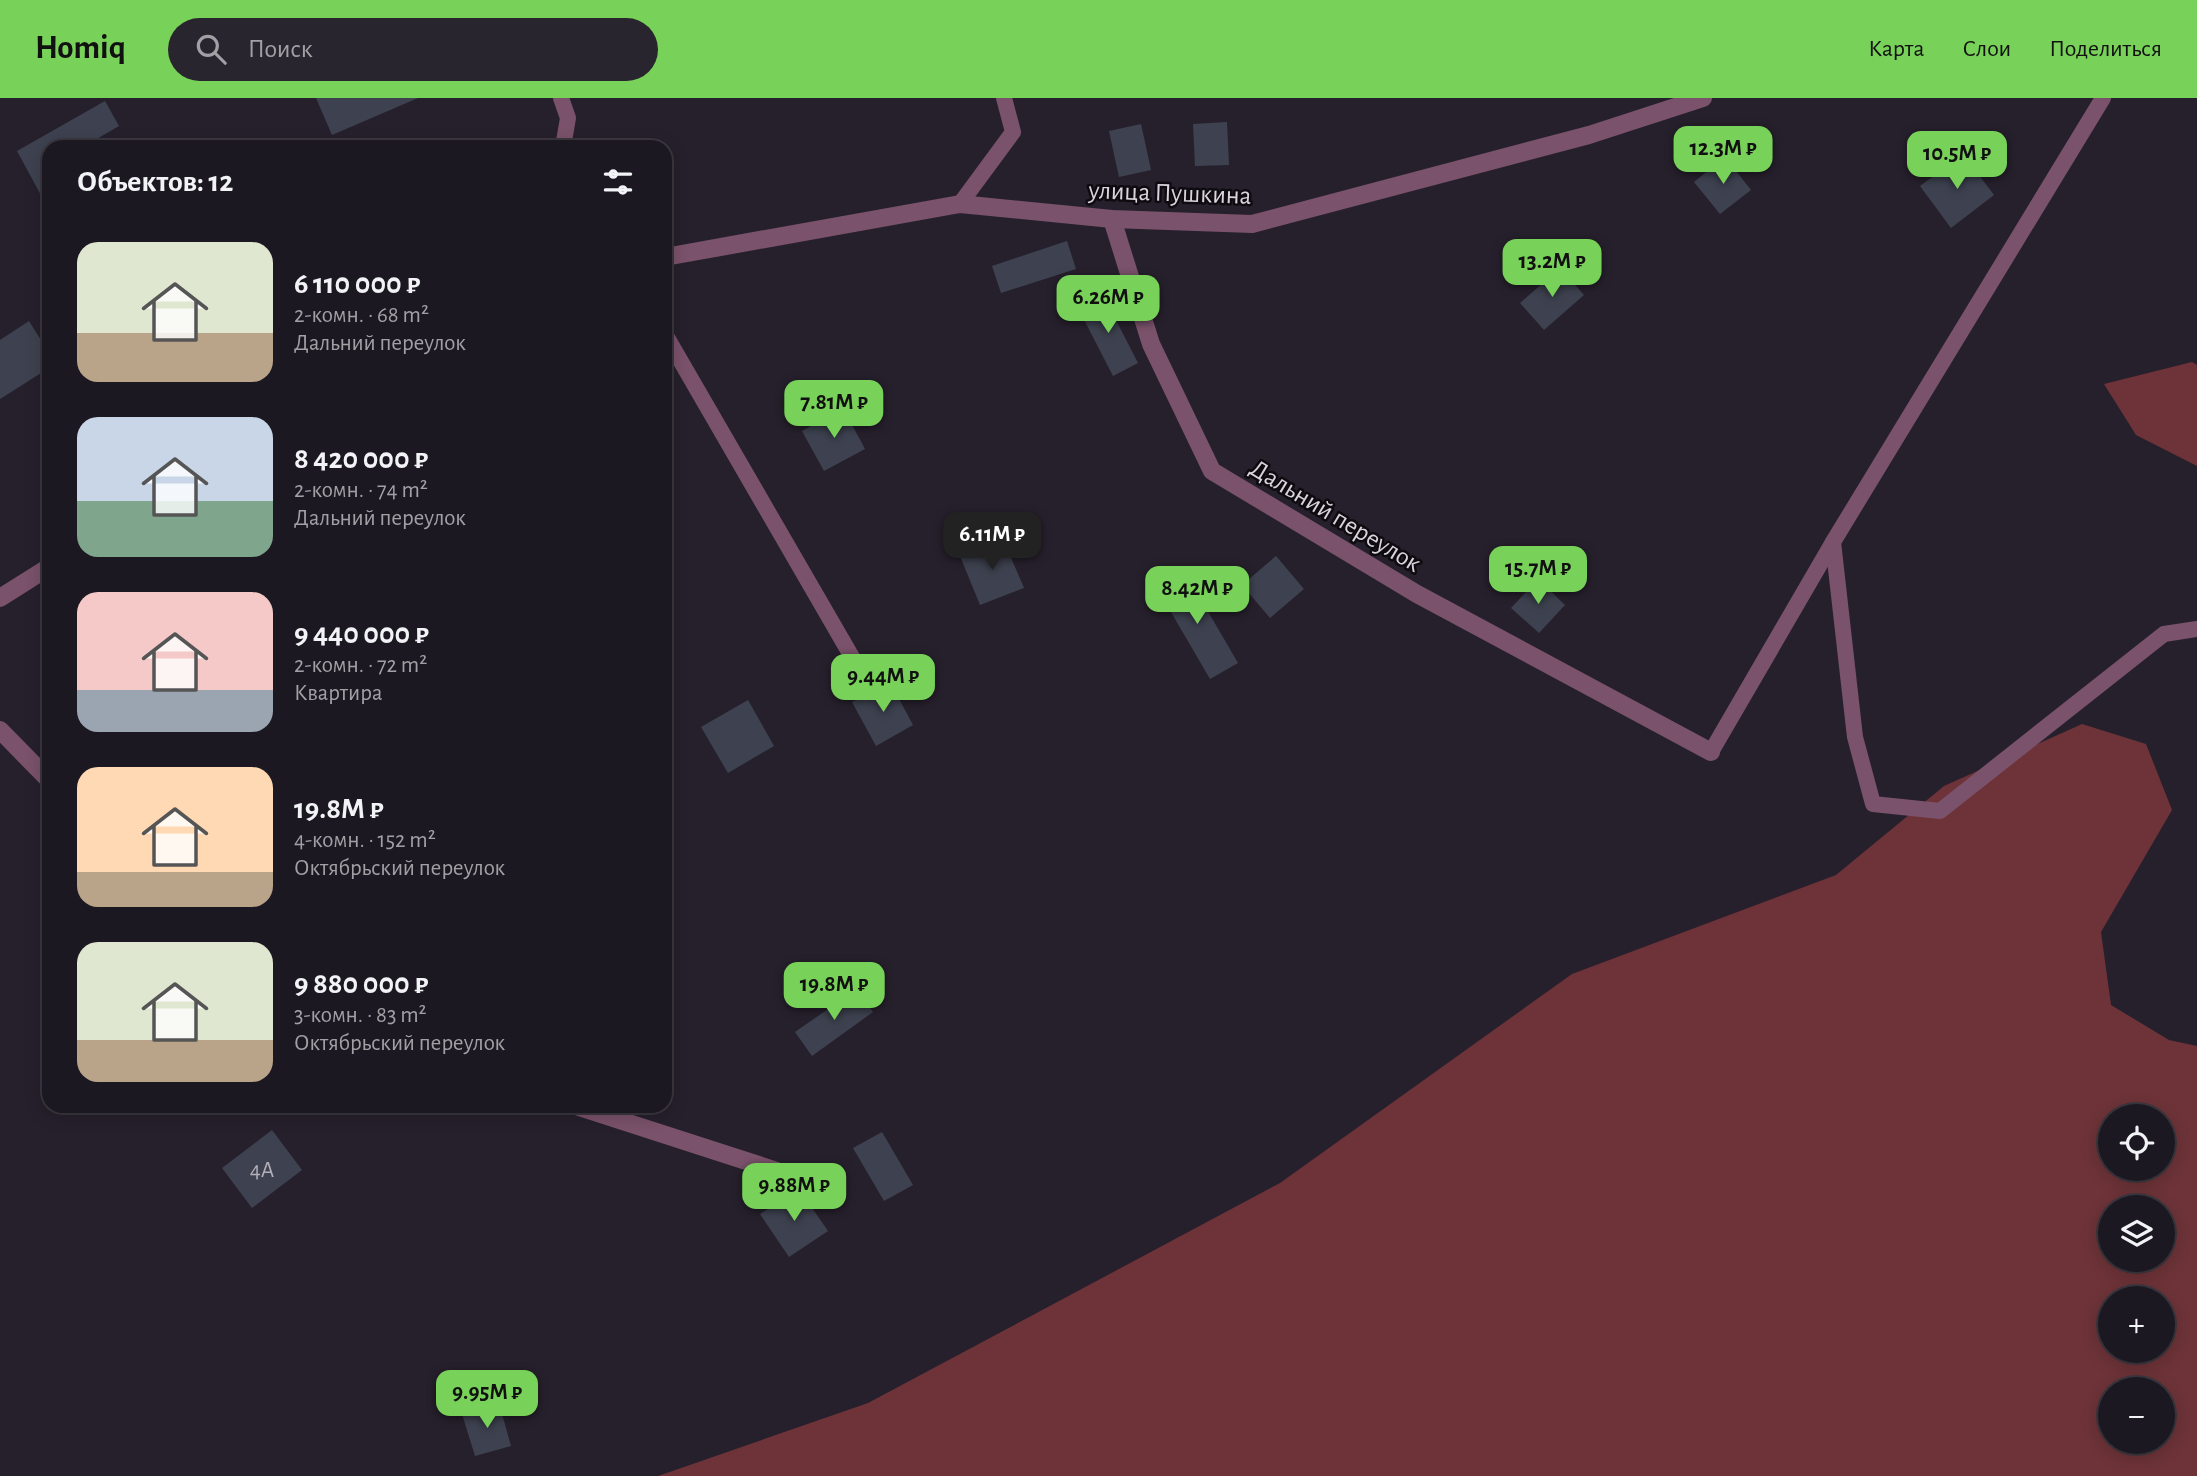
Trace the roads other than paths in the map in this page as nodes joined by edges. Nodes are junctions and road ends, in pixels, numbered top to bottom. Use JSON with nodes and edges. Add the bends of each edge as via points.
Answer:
{"nodes":[{"id":1,"x":561,"y":98,"type":"edge"},
{"id":2,"x":1004,"y":98,"type":"edge"},
{"id":3,"x":1703,"y":98,"type":"edge"},
{"id":4,"x":2103,"y":98,"type":"edge"},
{"id":5,"x":564,"y":140,"type":"edge"},
{"id":6,"x":960,"y":204,"type":"junction"},
{"id":7,"x":1112,"y":219,"type":"junction"},
{"id":8,"x":672,"y":256,"type":"edge"},
{"id":9,"x":672,"y":346,"type":"edge"},
{"id":10,"x":1833,"y":542,"type":"junction"},
{"id":11,"x":42,"y":571,"type":"edge"},
{"id":12,"x":0,"y":598,"type":"edge"},
{"id":13,"x":2197,"y":629,"type":"edge"},
{"id":14,"x":856,"y":664,"type":"dead end"},
{"id":15,"x":0,"y":730,"type":"edge"},
{"id":16,"x":1711,"y":752,"type":"joint"},
{"id":17,"x":42,"y":773,"type":"edge"},
{"id":18,"x":598,"y":1113,"type":"edge"},
{"id":19,"x":777,"y":1171,"type":"dead end"}],
"edges":[{"from":1,"to":5,"type":"lane","via":[[568,118]]},
{"from":2,"to":6,"type":"lane","via":[[1013,132]]},
{"from":3,"to":7,"type":"street","name":"улица Пушкина","via":[[1589,135],[1252,224]]},
{"from":4,"to":10,"type":"lane"},
{"from":6,"to":7,"type":"street","name":"улица Пушкина"},
{"from":6,"to":8,"type":"street","name":"улица Пушкина"},
{"from":7,"to":16,"type":"street","name":"Дальний переулок","via":[[1151,344],[1212,471],[1417,594]]},
{"from":9,"to":14,"type":"lane"},
{"from":10,"to":13,"type":"lane","via":[[1855,737],[1873,804],[1940,811],[2164,634]]},
{"from":10,"to":16,"type":"lane"},
{"from":11,"to":12,"type":"street"},
{"from":15,"to":17,"type":"street"},
{"from":18,"to":19,"type":"street"}]}
